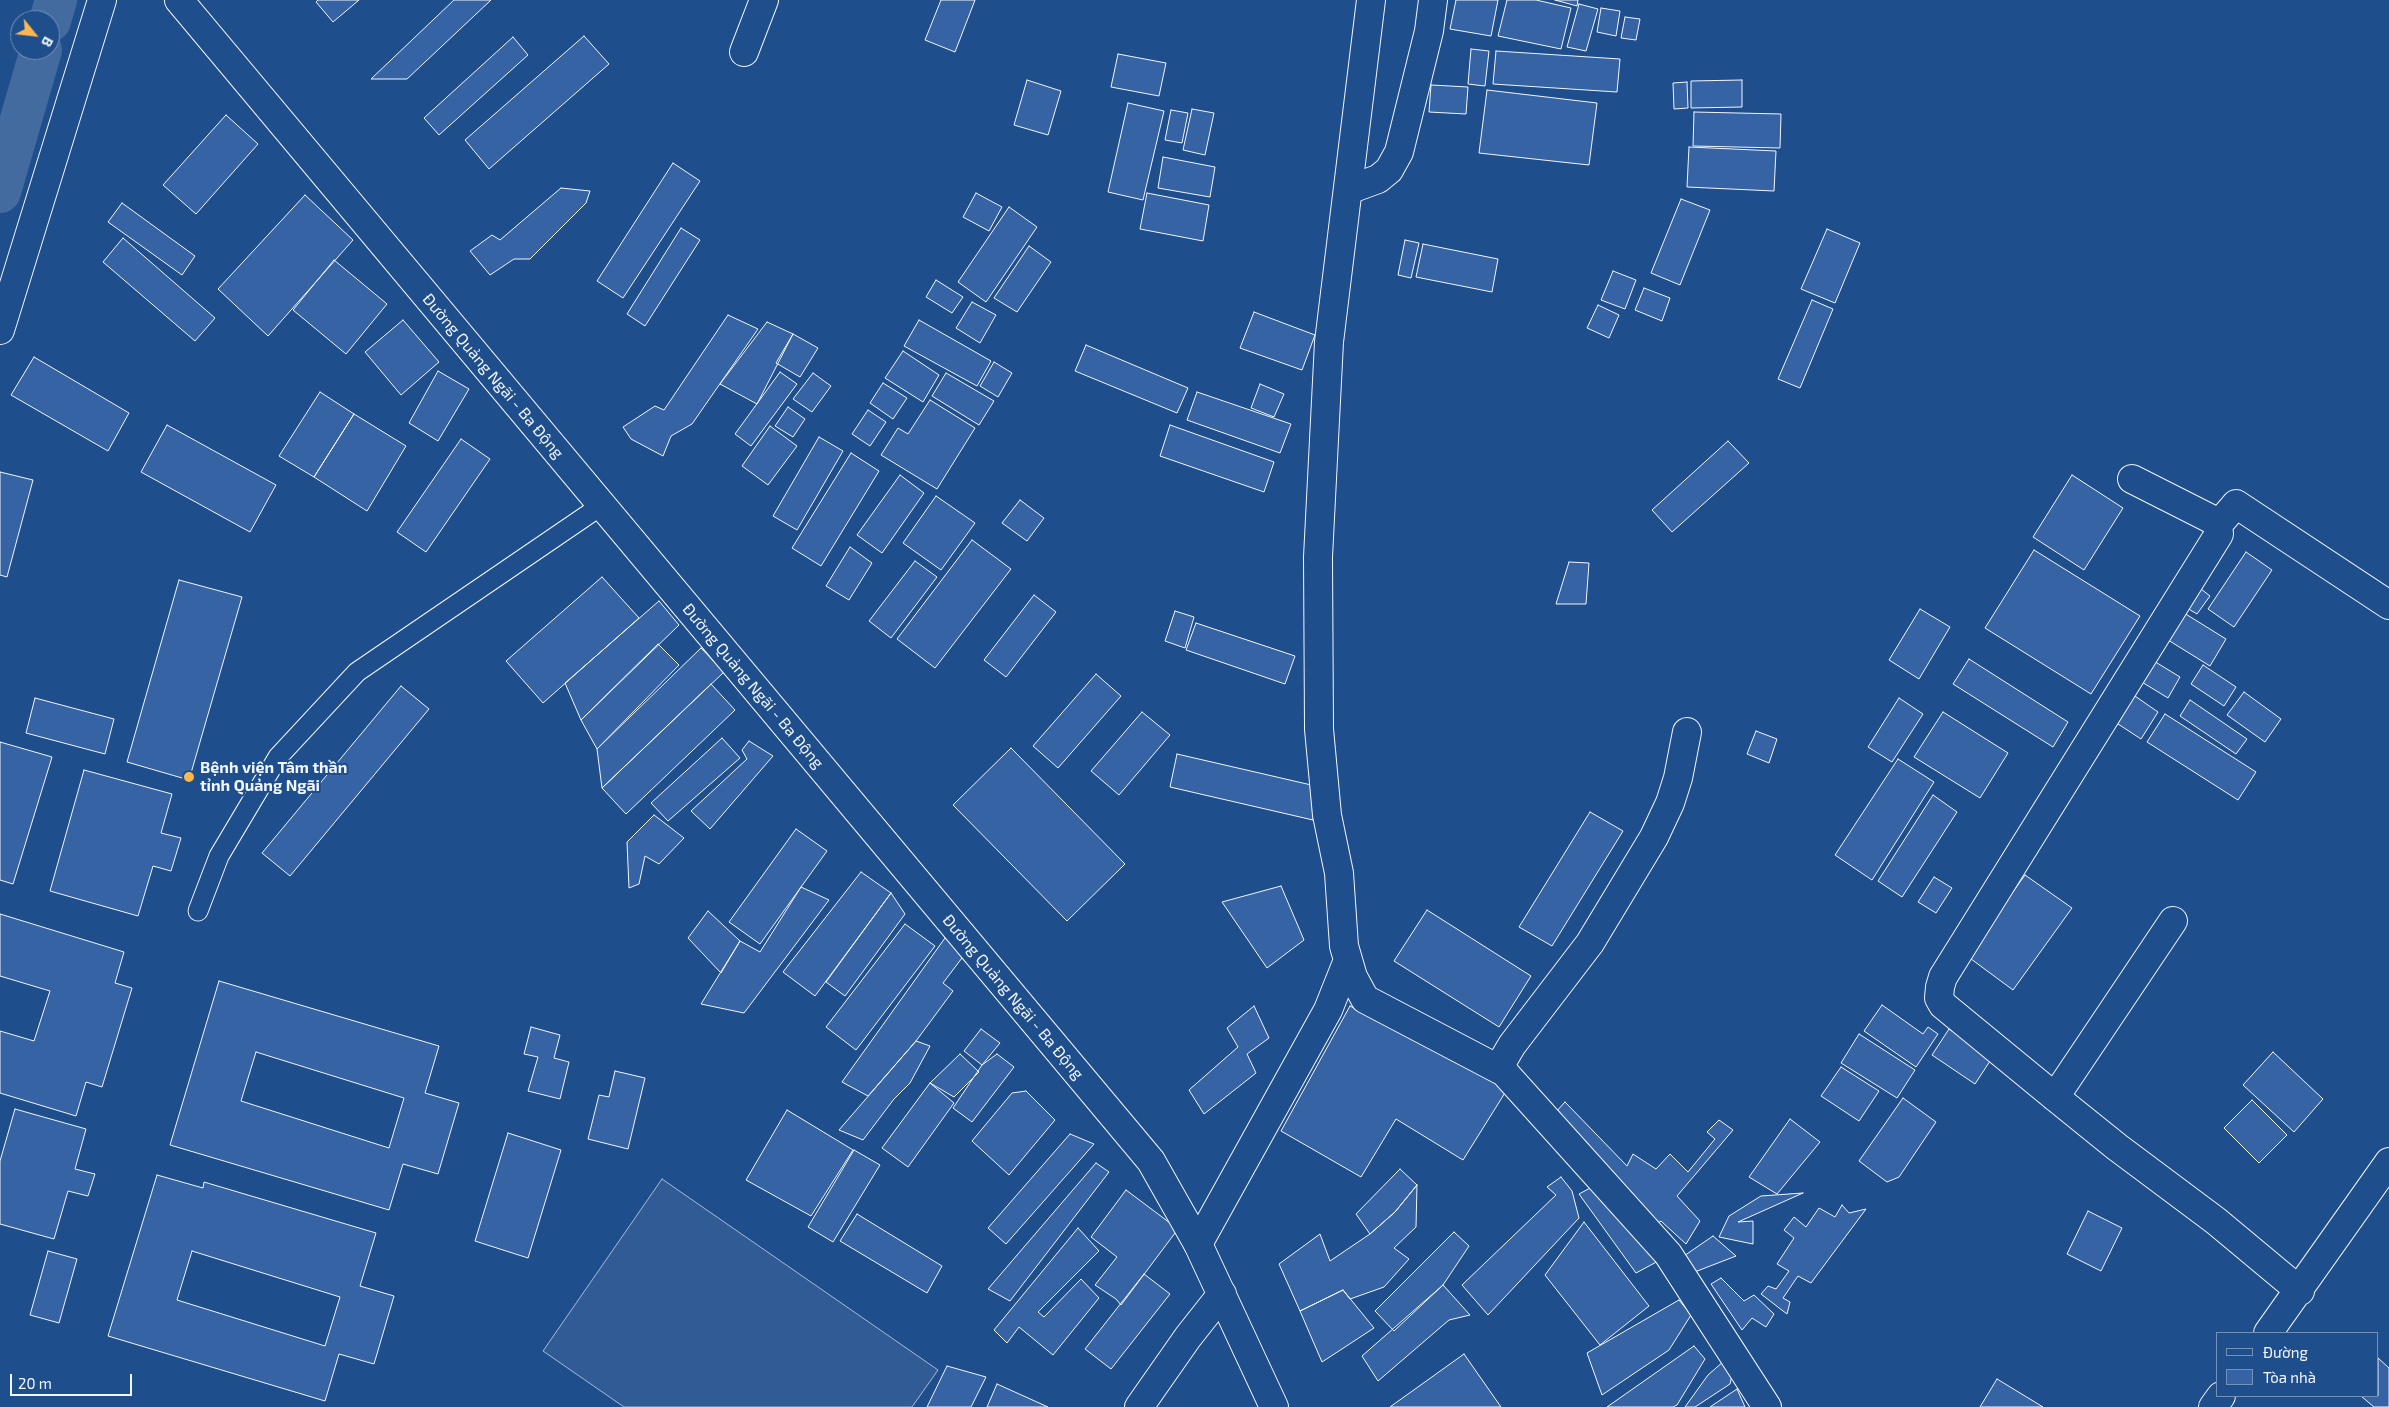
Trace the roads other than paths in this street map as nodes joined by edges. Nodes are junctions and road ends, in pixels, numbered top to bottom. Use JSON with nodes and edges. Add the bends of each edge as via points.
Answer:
{"nodes":[{"id":1,"x":102,"y":0,"type":"edge"},
{"id":2,"x":179,"y":0,"type":"edge"},
{"id":3,"x":764,"y":0,"type":"edge"},
{"id":4,"x":1371,"y":0,"type":"edge"},
{"id":5,"x":1433,"y":0,"type":"edge"},
{"id":6,"x":744,"y":52,"type":"dead end"},
{"id":7,"x":1348,"y":190,"type":"junction"},
{"id":8,"x":0,"y":330,"type":"edge"},
{"id":9,"x":2132,"y":479,"type":"dead end"},
{"id":10,"x":602,"y":505,"type":"junction"},
{"id":11,"x":2218,"y":525,"type":"junction"},
{"id":12,"x":2389,"y":605,"type":"edge"},
{"id":13,"x":1687,"y":732,"type":"dead end"},
{"id":14,"x":198,"y":911,"type":"dead end"},
{"id":15,"x":2173,"y":921,"type":"dead end"},
{"id":16,"x":1348,"y":960,"type":"junction"},
{"id":17,"x":1504,"y":1072,"type":"junction"},
{"id":18,"x":2055,"y":1097,"type":"junction"},
{"id":19,"x":2389,"y":1162,"type":"edge"},
{"id":20,"x":1198,"y":1244,"type":"junction"},
{"id":21,"x":2300,"y":1291,"type":"junction"},
{"id":22,"x":1222,"y":1294,"type":"junction"},
{"id":23,"x":2269,"y":1332,"type":"edge"},
{"id":24,"x":1139,"y":1407,"type":"edge"},
{"id":25,"x":1274,"y":1407,"type":"edge"},
{"id":26,"x":1767,"y":1407,"type":"edge"}],
"edges":[{"from":1,"to":8,"type":"street"},
{"from":2,"to":10,"type":"street","name":"Đường Quảng Ngãi - Ba Động"},
{"from":3,"to":6,"type":"street"},
{"from":4,"to":7,"type":"street"},
{"from":5,"to":7,"type":"street","via":[[1429,31],[1399,152],[1389,170],[1378,179]]},
{"from":7,"to":16,"type":"street","via":[[1329,342],[1318,557],[1319,729],[1327,816],[1340,873],[1344,946]]},
{"from":9,"to":11,"type":"street"},
{"from":10,"to":14,"type":"lane","via":[[357,672],[278,757],[219,856]]},
{"from":10,"to":20,"type":"street","name":"Đường Quảng Ngãi - Ba Động","via":[[1151,1161]]},
{"from":11,"to":12,"type":"street","via":[[2236,504]]},
{"from":11,"to":18,"type":"street","via":[[2219,534],[1940,987],[1939,998],[1943,1005]]},
{"from":13,"to":17,"type":"street","via":[[1673,794],[1654,837],[1590,943],[1512,1045],[1502,1062]]},
{"from":15,"to":18,"type":"street"},
{"from":16,"to":17,"type":"street","via":[[1365,999]]},
{"from":16,"to":20,"type":"street","via":[[1328,1010]]},
{"from":17,"to":26,"type":"street","via":[[1668,1254]]},
{"from":18,"to":21,"type":"street","via":[[2216,1221]]},
{"from":19,"to":21,"type":"street"},
{"from":20,"to":22,"type":"street","name":"Đường Quảng Ngãi - Ba Động"},
{"from":21,"to":23,"type":"street"},
{"from":22,"to":24,"type":"street"},
{"from":22,"to":25,"type":"street","name":"Đường Quảng Ngãi - Ba Động"}]}
